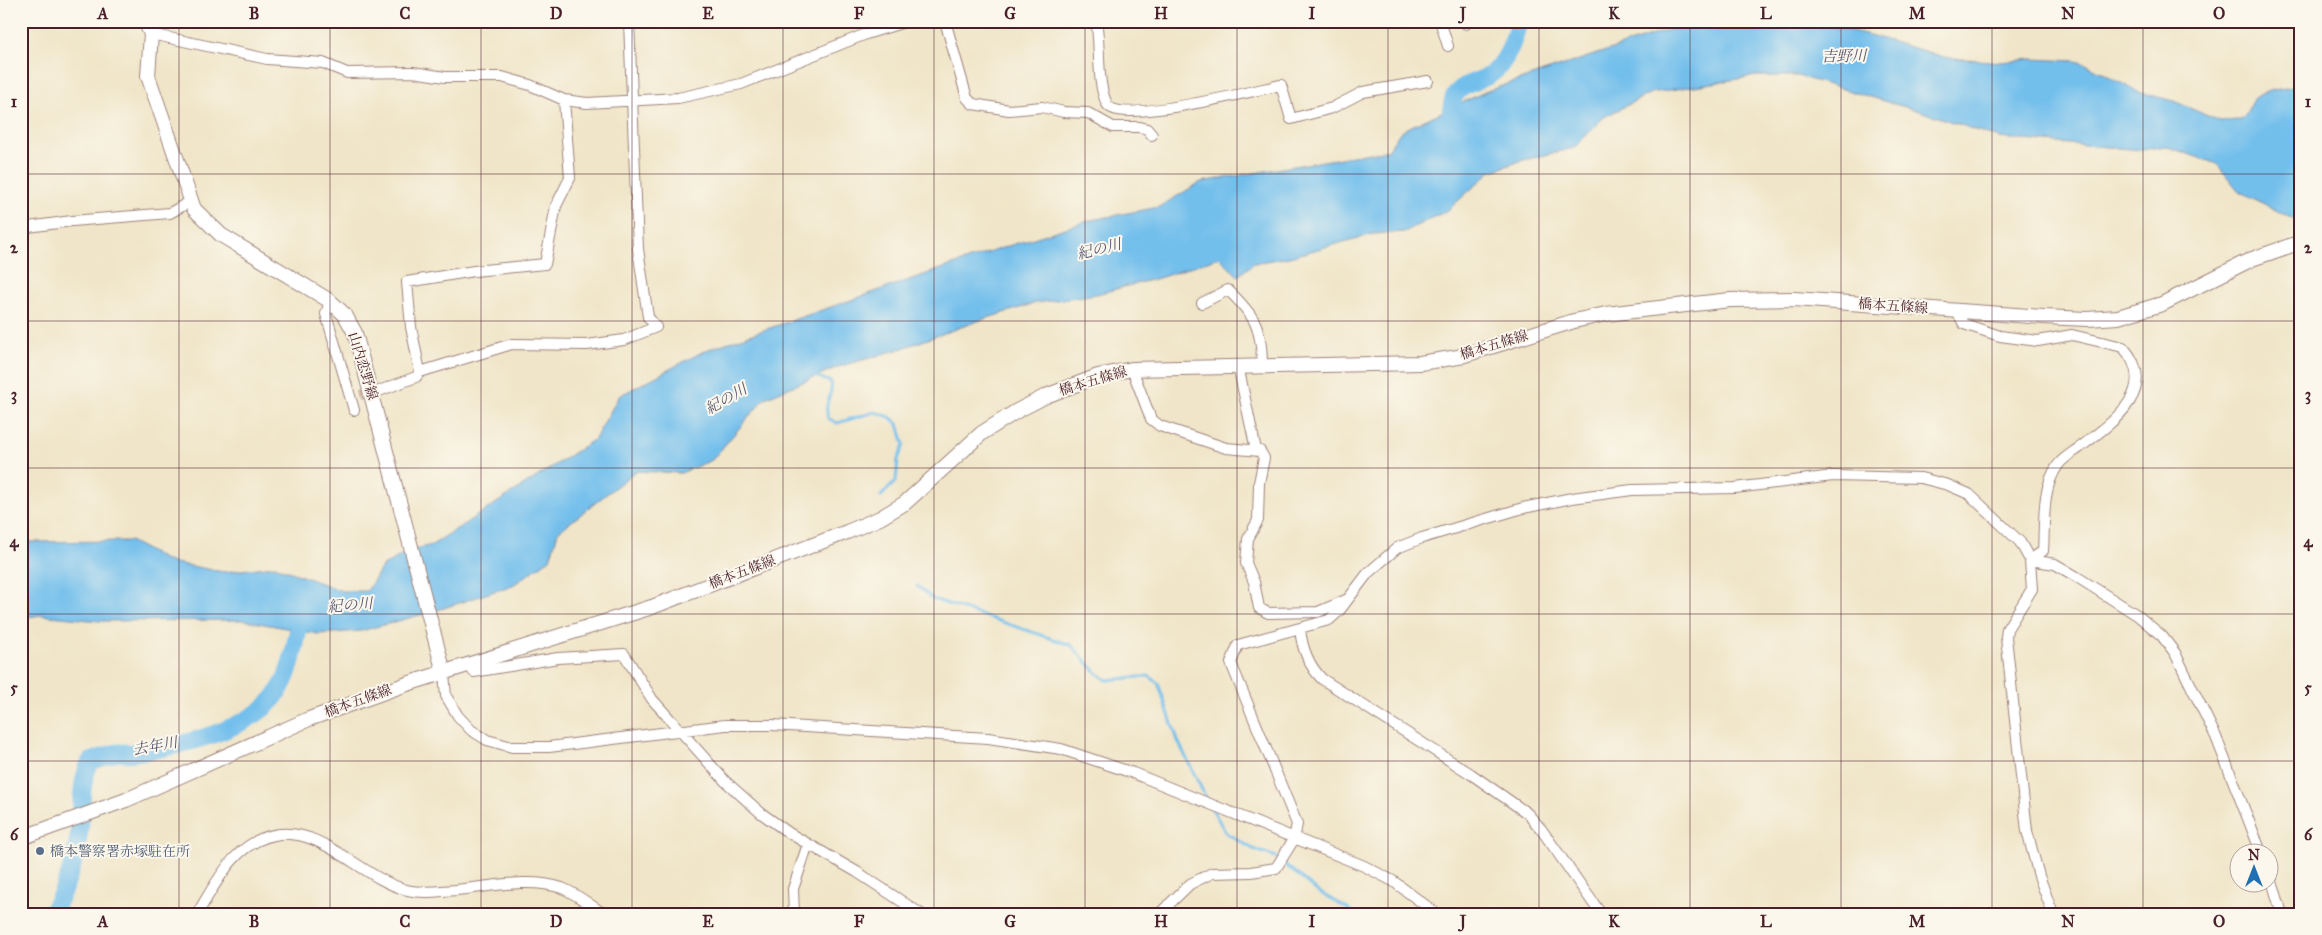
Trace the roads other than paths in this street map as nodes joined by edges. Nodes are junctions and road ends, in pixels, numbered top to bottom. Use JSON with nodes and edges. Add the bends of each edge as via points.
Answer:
{"nodes":[{"id":1,"x":629,"y":21,"type":"edge"},
{"id":2,"x":908,"y":21,"type":"edge"},
{"id":3,"x":945,"y":21,"type":"edge"},
{"id":4,"x":1096,"y":21,"type":"edge"},
{"id":5,"x":1440,"y":21,"type":"edge"},
{"id":6,"x":148,"y":28,"type":"edge"},
{"id":7,"x":1448,"y":46,"type":"dead end"},
{"id":8,"x":1428,"y":81,"type":"dead end"},
{"id":9,"x":633,"y":99,"type":"junction"},
{"id":10,"x":564,"y":100,"type":"junction"},
{"id":11,"x":1152,"y":135,"type":"dead end"},
{"id":12,"x":191,"y":201,"type":"junction"},
{"id":13,"x":21,"y":228,"type":"edge"},
{"id":14,"x":2301,"y":242,"type":"edge"},
{"id":15,"x":330,"y":301,"type":"junction"},
{"id":16,"x":1202,"y":303,"type":"dead end"},
{"id":17,"x":1956,"y":310,"type":"junction"},
{"id":18,"x":1238,"y":366,"type":"junction"},
{"id":19,"x":1262,"y":366,"type":"junction"},
{"id":20,"x":1132,"y":369,"type":"junction"},
{"id":21,"x":420,"y":372,"type":"junction"},
{"id":22,"x":378,"y":391,"type":"tunnel mouth"},
{"id":23,"x":354,"y":410,"type":"dead end"},
{"id":24,"x":1256,"y":450,"type":"junction"},
{"id":25,"x":2030,"y":560,"type":"junction"},
{"id":26,"x":1349,"y":598,"type":"junction"},
{"id":27,"x":1300,"y":629,"type":"junction"},
{"id":28,"x":468,"y":666,"type":"junction"},
{"id":29,"x":444,"y":673,"type":"junction"},
{"id":30,"x":681,"y":730,"type":"junction"},
{"id":31,"x":21,"y":838,"type":"edge"},
{"id":32,"x":1294,"y":839,"type":"junction"},
{"id":33,"x":2257,"y":842,"type":"edge"},
{"id":34,"x":808,"y":844,"type":"junction"},
{"id":35,"x":2275,"y":892,"type":"edge"},
{"id":36,"x":197,"y":914,"type":"edge"},
{"id":37,"x":604,"y":914,"type":"edge"},
{"id":38,"x":794,"y":914,"type":"edge"},
{"id":39,"x":922,"y":914,"type":"edge"},
{"id":40,"x":1159,"y":914,"type":"edge"},
{"id":41,"x":1437,"y":914,"type":"edge"},
{"id":42,"x":1600,"y":914,"type":"edge"},
{"id":43,"x":2054,"y":914,"type":"edge"},
{"id":44,"x":2282,"y":914,"type":"edge"}],
"edges":[{"from":1,"to":9,"type":"street"},
{"from":2,"to":9,"type":"street","via":[[866,34],[741,84],[678,98]]},
{"from":3,"to":11,"type":"street","via":[[967,98],[973,104],[1009,110],[1042,107],[1088,114],[1113,127],[1140,127]]},
{"from":4,"to":8,"type":"street","via":[[1107,103],[1111,109],[1120,112],[1176,107],[1281,85],[1291,119],[1332,108],[1363,92]]},
{"from":5,"to":7,"type":"street"},
{"from":6,"to":10,"type":"street","via":[[267,58],[323,63],[347,73],[412,72],[445,77],[502,77]]},
{"from":6,"to":12,"type":"main road","name":"山内恋野線","via":[[148,76]]},
{"from":9,"to":10,"type":"street","via":[[587,103]]},
{"from":9,"to":21,"type":"street","via":[[638,249],[648,317],[656,327],[614,342],[512,344]]},
{"from":10,"to":21,"type":"street","via":[[570,178],[556,206],[545,264],[407,282]]},
{"from":12,"to":13,"type":"street","via":[[170,213]]},
{"from":12,"to":15,"type":"main road","name":"山内恋野線","via":[[206,222],[221,235]]},
{"from":14,"to":17,"type":"main road","name":"橋本五條線","via":[[2252,259],[2162,304],[2118,317],[2087,319]]},
{"from":15,"to":23,"type":"street","via":[[326,314],[355,397]]},
{"from":15,"to":29,"type":"main road","name":"山内恋野線","via":[[345,315],[355,333]]},
{"from":16,"to":19,"type":"street","via":[[1228,290],[1251,313],[1262,344]]},
{"from":17,"to":19,"type":"main road","name":"橋本五條線","via":[[1794,298],[1730,300],[1606,314],[1458,357],[1420,363]]},
{"from":17,"to":25,"type":"street","via":[[1964,324],[2000,336],[2038,341],[2072,335],[2123,347],[2137,368],[2132,400],[2102,430],[2059,464],[2048,486],[2043,550]]},
{"from":18,"to":19,"type":"main road","name":"橋本五條線"},
{"from":18,"to":20,"type":"main road","name":"橋本五條線"},
{"from":18,"to":24,"type":"street"},
{"from":20,"to":24,"type":"street","via":[[1151,419],[1160,426],[1226,448]]},
{"from":20,"to":28,"type":"main road","name":"橋本五條線","via":[[1098,376],[1017,411],[982,433],[905,503],[880,518],[652,607]]},
{"from":21,"to":22,"type":"street","via":[[416,377]]},
{"from":24,"to":26,"type":"street","via":[[1264,458],[1259,483],[1258,520],[1248,539],[1246,563],[1259,608],[1268,613],[1318,612]]},
{"from":25,"to":26,"type":"street","via":[[2020,542],[1969,494],[1948,485],[1921,478],[1833,476],[1735,488],[1632,490],[1523,508],[1398,548],[1368,573]]},
{"from":25,"to":33,"type":"street","via":[[2055,564],[2137,615],[2162,636],[2175,653],[2216,737]]},
{"from":25,"to":43,"type":"street","via":[[2032,589],[2007,629],[2006,637],[2027,831],[2039,876]]},
{"from":26,"to":27,"type":"street","via":[[1329,620]]},
{"from":27,"to":32,"type":"street","via":[[1238,645],[1232,663],[1297,824]]},
{"from":27,"to":42,"type":"street","via":[[1306,655],[1322,679],[1472,774],[1527,813]]},
{"from":28,"to":29,"type":"main road","name":"橋本五條線"},
{"from":28,"to":30,"type":"street","via":[[474,672],[558,658],[624,654],[652,699]]},
{"from":29,"to":30,"type":"street","via":[[446,696],[458,716],[487,740],[512,748],[549,748]]},
{"from":29,"to":31,"type":"main road","name":"橋本五條線","via":[[309,719],[198,770]]},
{"from":30,"to":32,"type":"street","via":[[725,725],[772,725],[988,738],[1061,749],[1133,773]]},
{"from":30,"to":34,"type":"street","via":[[725,781],[761,813]]},
{"from":32,"to":40,"type":"street","via":[[1276,868],[1212,873],[1190,884]]},
{"from":32,"to":41,"type":"street","via":[[1393,881]]},
{"from":34,"to":38,"type":"street","via":[[793,889]]},
{"from":34,"to":39,"type":"street"},
{"from":35,"to":44,"type":"street"},
{"from":36,"to":37,"type":"street","via":[[238,852],[262,838],[291,833],[316,841],[398,888],[435,892],[536,883],[563,889]]}]}
